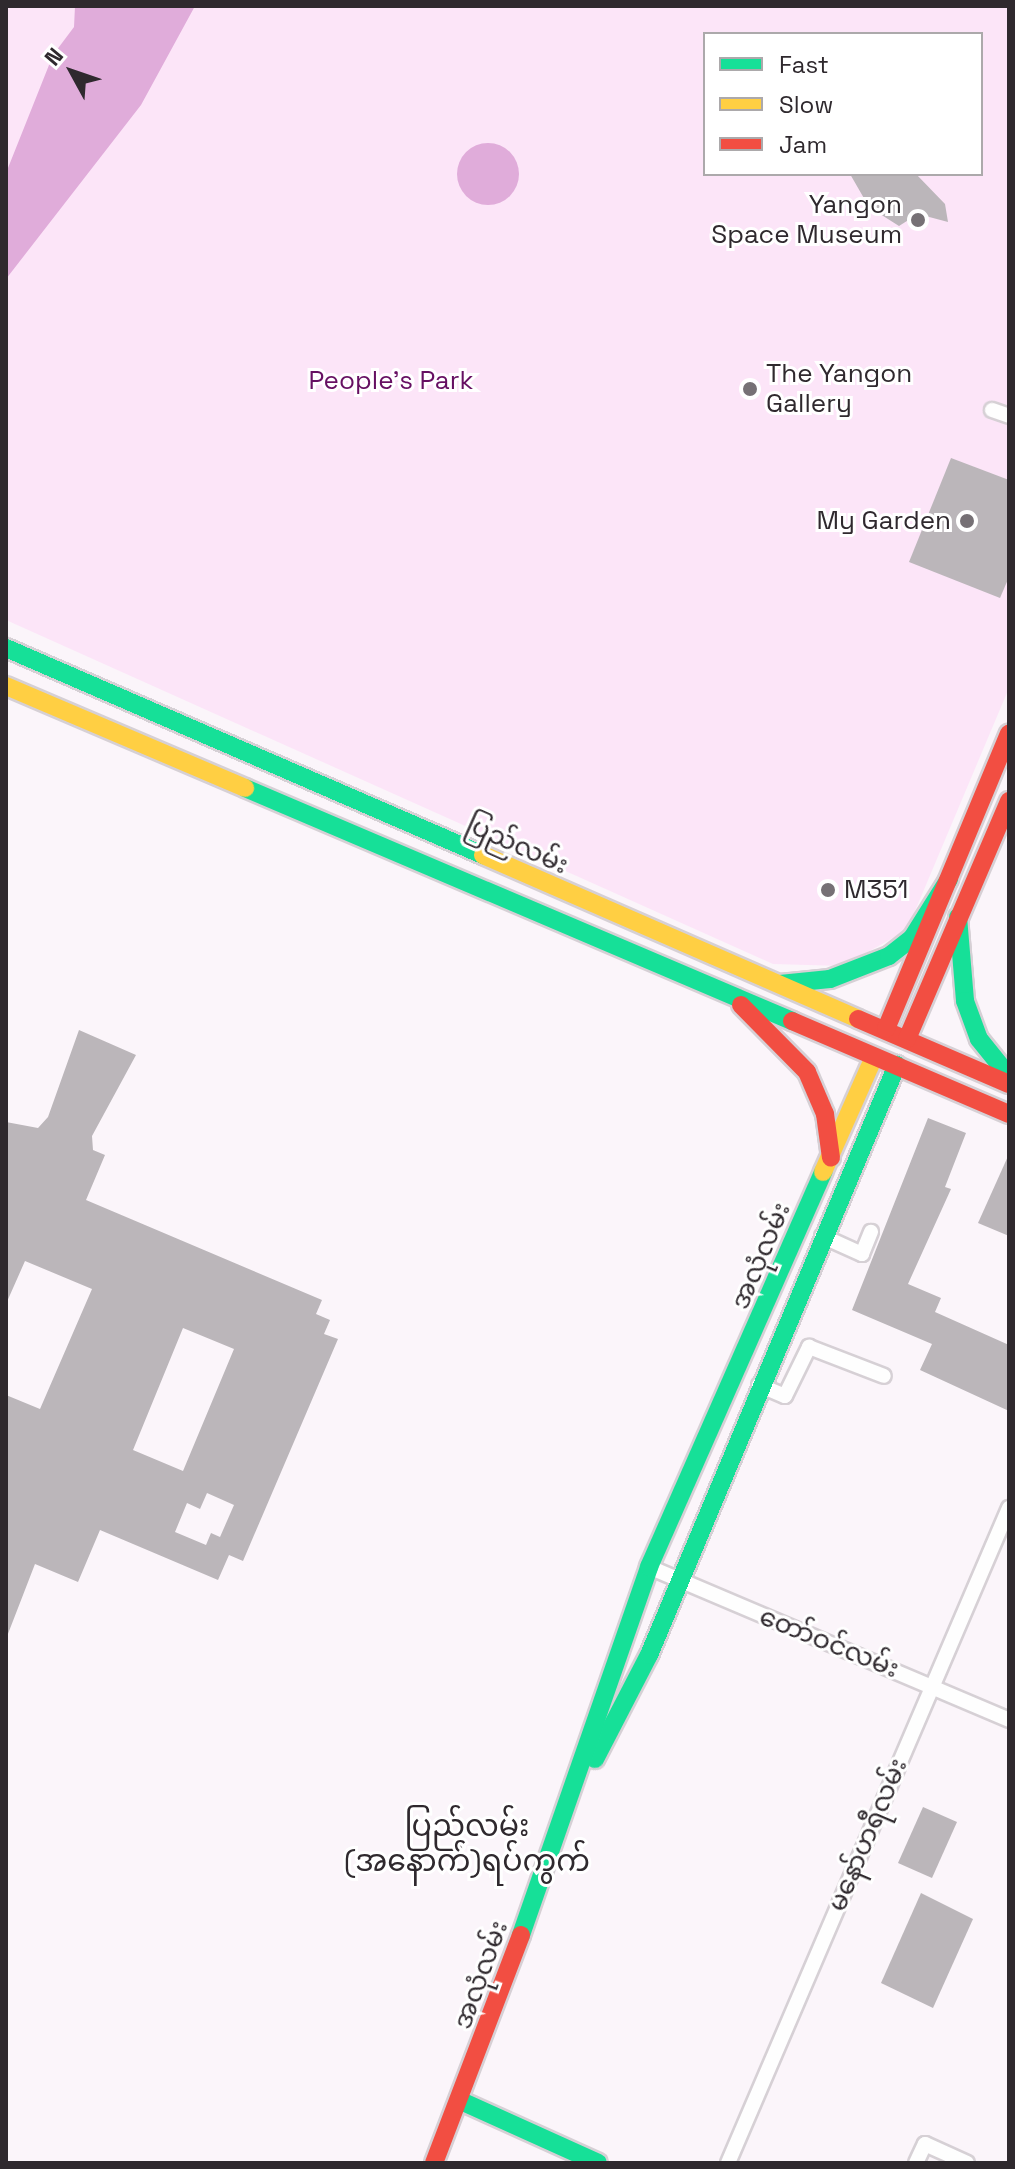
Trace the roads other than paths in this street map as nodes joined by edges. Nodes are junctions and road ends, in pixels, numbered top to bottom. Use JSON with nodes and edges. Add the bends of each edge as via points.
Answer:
{"nodes":[{"id":1,"x":992,"y":410,"type":"dead end"},
{"id":2,"x":1009,"y":416,"type":"edge"},
{"id":3,"x":6,"y":648,"type":"edge"},
{"id":4,"x":6,"y":686,"type":"edge"},
{"id":5,"x":1009,"y":734,"type":"edge"},
{"id":6,"x":1009,"y":801,"type":"edge"},
{"id":7,"x":968,"y":833,"type":"junction"},
{"id":8,"x":991,"y":842,"type":"junction"},
{"id":9,"x":949,"y":879,"type":"junction"},
{"id":10,"x":958,"y":917,"type":"junction"},
{"id":11,"x":717,"y":984,"type":"junction"},
{"id":12,"x":774,"y":985,"type":"junction"},
{"id":13,"x":886,"y":1029,"type":"junction"},
{"id":14,"x":907,"y":1039,"type":"junction"},
{"id":15,"x":874,"y":1057,"type":"junction"},
{"id":16,"x":897,"y":1065,"type":"junction"},
{"id":17,"x":1009,"y":1076,"type":"edge"},
{"id":18,"x":1009,"y":1084,"type":"edge"},
{"id":19,"x":1009,"y":1114,"type":"edge"},
{"id":20,"x":831,"y":1158,"type":"junction"},
{"id":21,"x":871,"y":1232,"type":"dead end"},
{"id":22,"x":822,"y":1236,"type":"junction"},
{"id":23,"x":884,"y":1376,"type":"dead end"},
{"id":24,"x":759,"y":1385,"type":"junction"},
{"id":25,"x":1009,"y":1508,"type":"edge"},
{"id":26,"x":649,"y":1567,"type":"junction"},
{"id":27,"x":679,"y":1581,"type":"junction"},
{"id":28,"x":932,"y":1686,"type":"junction"},
{"id":29,"x":1009,"y":1720,"type":"edge"},
{"id":30,"x":572,"y":1803,"type":"junction"},
{"id":31,"x":461,"y":2101,"type":"junction"},
{"id":32,"x":434,"y":2163,"type":"edge"},
{"id":33,"x":598,"y":2163,"type":"edge"},
{"id":34,"x":728,"y":2163,"type":"edge"},
{"id":35,"x":916,"y":2163,"type":"edge"},
{"id":36,"x":967,"y":2163,"type":"edge"}],
"edges":[{"from":1,"to":2,"type":"street"},
{"from":3,"to":12,"type":"main road","name":"ပြည်လမ်း"},
{"from":4,"to":11,"type":"main road","name":"ပြည်လမ်း"},
{"from":5,"to":7,"type":"main road","name":"အလုံလမ်း"},
{"from":6,"to":8,"type":"main road","name":"အလုံလမ်း"},
{"from":7,"to":8,"type":"main road"},
{"from":7,"to":9,"type":"main road","name":"အလုံလမ်း"},
{"from":8,"to":10,"type":"main road","name":"အလုံလမ်း"},
{"from":9,"to":12,"type":"main road","via":[[912,938],[889,956],[830,979]]},
{"from":9,"to":13,"type":"main road","name":"အလုံလမ်း"},
{"from":10,"to":14,"type":"main road","name":"အလုံလမ်း"},
{"from":10,"to":17,"type":"main road","via":[[965,1001],[979,1039]]},
{"from":11,"to":15,"type":"main road","name":"ပြည်လမ်း"},
{"from":11,"to":20,"type":"main road","via":[[807,1072],[825,1114]]},
{"from":12,"to":13,"type":"main road","name":"ပြည်လမ်း"},
{"from":13,"to":14,"type":"main road","name":"ပြည်လမ်း"},
{"from":13,"to":15,"type":"main road","name":"အလုံလမ်း"},
{"from":14,"to":16,"type":"main road","name":"အလုံလမ်း"},
{"from":14,"to":18,"type":"main road","name":"ပြည်လမ်း"},
{"from":15,"to":16,"type":"main road","name":"ပြည်လမ်း"},
{"from":15,"to":20,"type":"main road","name":"အလုံလမ်း"},
{"from":16,"to":19,"type":"main road","name":"ပြည်လမ်း"},
{"from":16,"to":22,"type":"main road","name":"အလုံလမ်း"},
{"from":20,"to":26,"type":"main road","name":"အလုံလမ်း"},
{"from":21,"to":22,"type":"street","via":[[862,1254]]},
{"from":22,"to":24,"type":"main road","name":"အလုံလမ်း"},
{"from":23,"to":24,"type":"street","via":[[809,1347],[785,1396]]},
{"from":24,"to":27,"type":"main road","name":"အလုံလမ်း"},
{"from":25,"to":28,"type":"street","name":"မနော်ဟရီလမ်း"},
{"from":26,"to":27,"type":"street","name":"တော်ဝင်လမ်း"},
{"from":26,"to":30,"type":"main road","name":"အလုံလမ်း"},
{"from":27,"to":28,"type":"street","name":"တော်ဝင်လမ်း"},
{"from":27,"to":30,"type":"main road","name":"အလုံလမ်း"},
{"from":28,"to":29,"type":"street","name":"တော်ဝင်လမ်း"},
{"from":28,"to":34,"type":"street","name":"မနော်ဟရီလမ်း"},
{"from":30,"to":31,"type":"main road","name":"အလုံလမ်း"},
{"from":31,"to":32,"type":"main road","name":"အလုံလမ်း"},
{"from":31,"to":33,"type":"main road"},
{"from":35,"to":36,"type":"street","via":[[925,2144]]}]}
